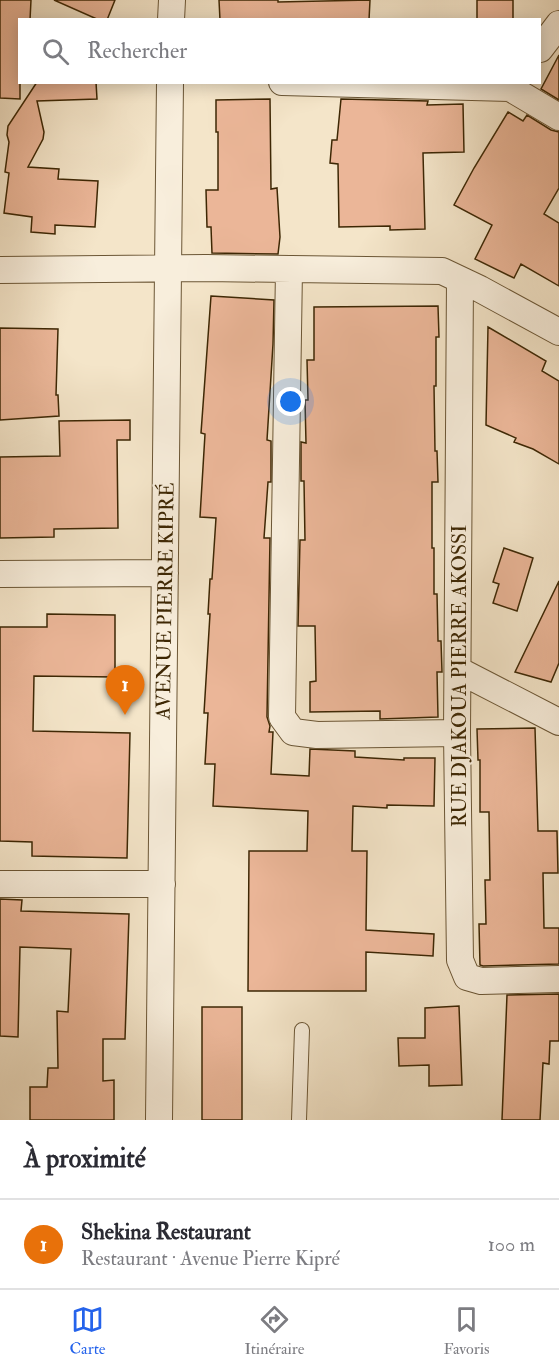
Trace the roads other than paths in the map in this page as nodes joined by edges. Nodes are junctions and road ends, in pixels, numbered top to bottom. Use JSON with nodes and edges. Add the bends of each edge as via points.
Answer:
{"nodes":[{"id":1,"x":172,"y":0,"type":"edge"},
{"id":2,"x":171,"y":18,"type":"edge"},
{"id":3,"x":559,"y":24,"type":"edge"},
{"id":4,"x":541,"y":49,"type":"edge"},
{"id":5,"x":170,"y":84,"type":"edge"},
{"id":6,"x":435,"y":84,"type":"edge"},
{"id":7,"x":512,"y":85,"type":"edge"},
{"id":8,"x":559,"y":117,"type":"edge"},
{"id":9,"x":169,"y":268,"type":"junction"},
{"id":10,"x":289,"y":269,"type":"junction"},
{"id":11,"x":0,"y":270,"type":"edge"},
{"id":12,"x":460,"y":280,"type":"junction"},
{"id":13,"x":559,"y":332,"type":"edge"},
{"id":14,"x":165,"y":573,"type":"junction"},
{"id":15,"x":0,"y":574,"type":"edge"},
{"id":16,"x":458,"y":670,"type":"junction"},
{"id":17,"x":559,"y":722,"type":"edge"},
{"id":18,"x":457,"y":733,"type":"junction"},
{"id":19,"x":162,"y":884,"type":"junction"},
{"id":20,"x":0,"y":885,"type":"edge"},
{"id":21,"x":559,"y":979,"type":"edge"},
{"id":22,"x":302,"y":1030,"type":"dead end"},
{"id":23,"x":159,"y":1120,"type":"edge"},
{"id":24,"x":299,"y":1120,"type":"edge"}],
"edges":[{"from":1,"to":2,"type":"street"},
{"from":3,"to":4,"type":"street"},
{"from":5,"to":9,"type":"street","name":"AVENUE PIERRE KIPRÉ"},
{"from":6,"to":7,"type":"street"},
{"from":7,"to":8,"type":"street"},
{"from":9,"to":10,"type":"street"},
{"from":9,"to":11,"type":"street"},
{"from":9,"to":14,"type":"street","name":"AVENUE PIERRE KIPRÉ"},
{"from":10,"to":12,"type":"street","via":[[442,271]]},
{"from":10,"to":18,"type":"street","via":[[282,717],[293,732],[317,735]]},
{"from":12,"to":13,"type":"street"},
{"from":12,"to":16,"type":"street","name":"RUE DJAKOUA PIERRE AKOSSI"},
{"from":14,"to":15,"type":"street"},
{"from":14,"to":19,"type":"street","name":"AVENUE PIERRE KIPRÉ"},
{"from":16,"to":17,"type":"street"},
{"from":16,"to":18,"type":"street","name":"RUE DJAKOUA PIERRE AKOSSI"},
{"from":18,"to":21,"type":"street","name":"RUE DJAKOUA PIERRE AKOSSI","via":[[460,960],[467,977],[481,981]]},
{"from":19,"to":20,"type":"street"},
{"from":19,"to":23,"type":"street","name":"AVENUE PIERRE KIPRÉ"},
{"from":22,"to":24,"type":"lane"}]}
